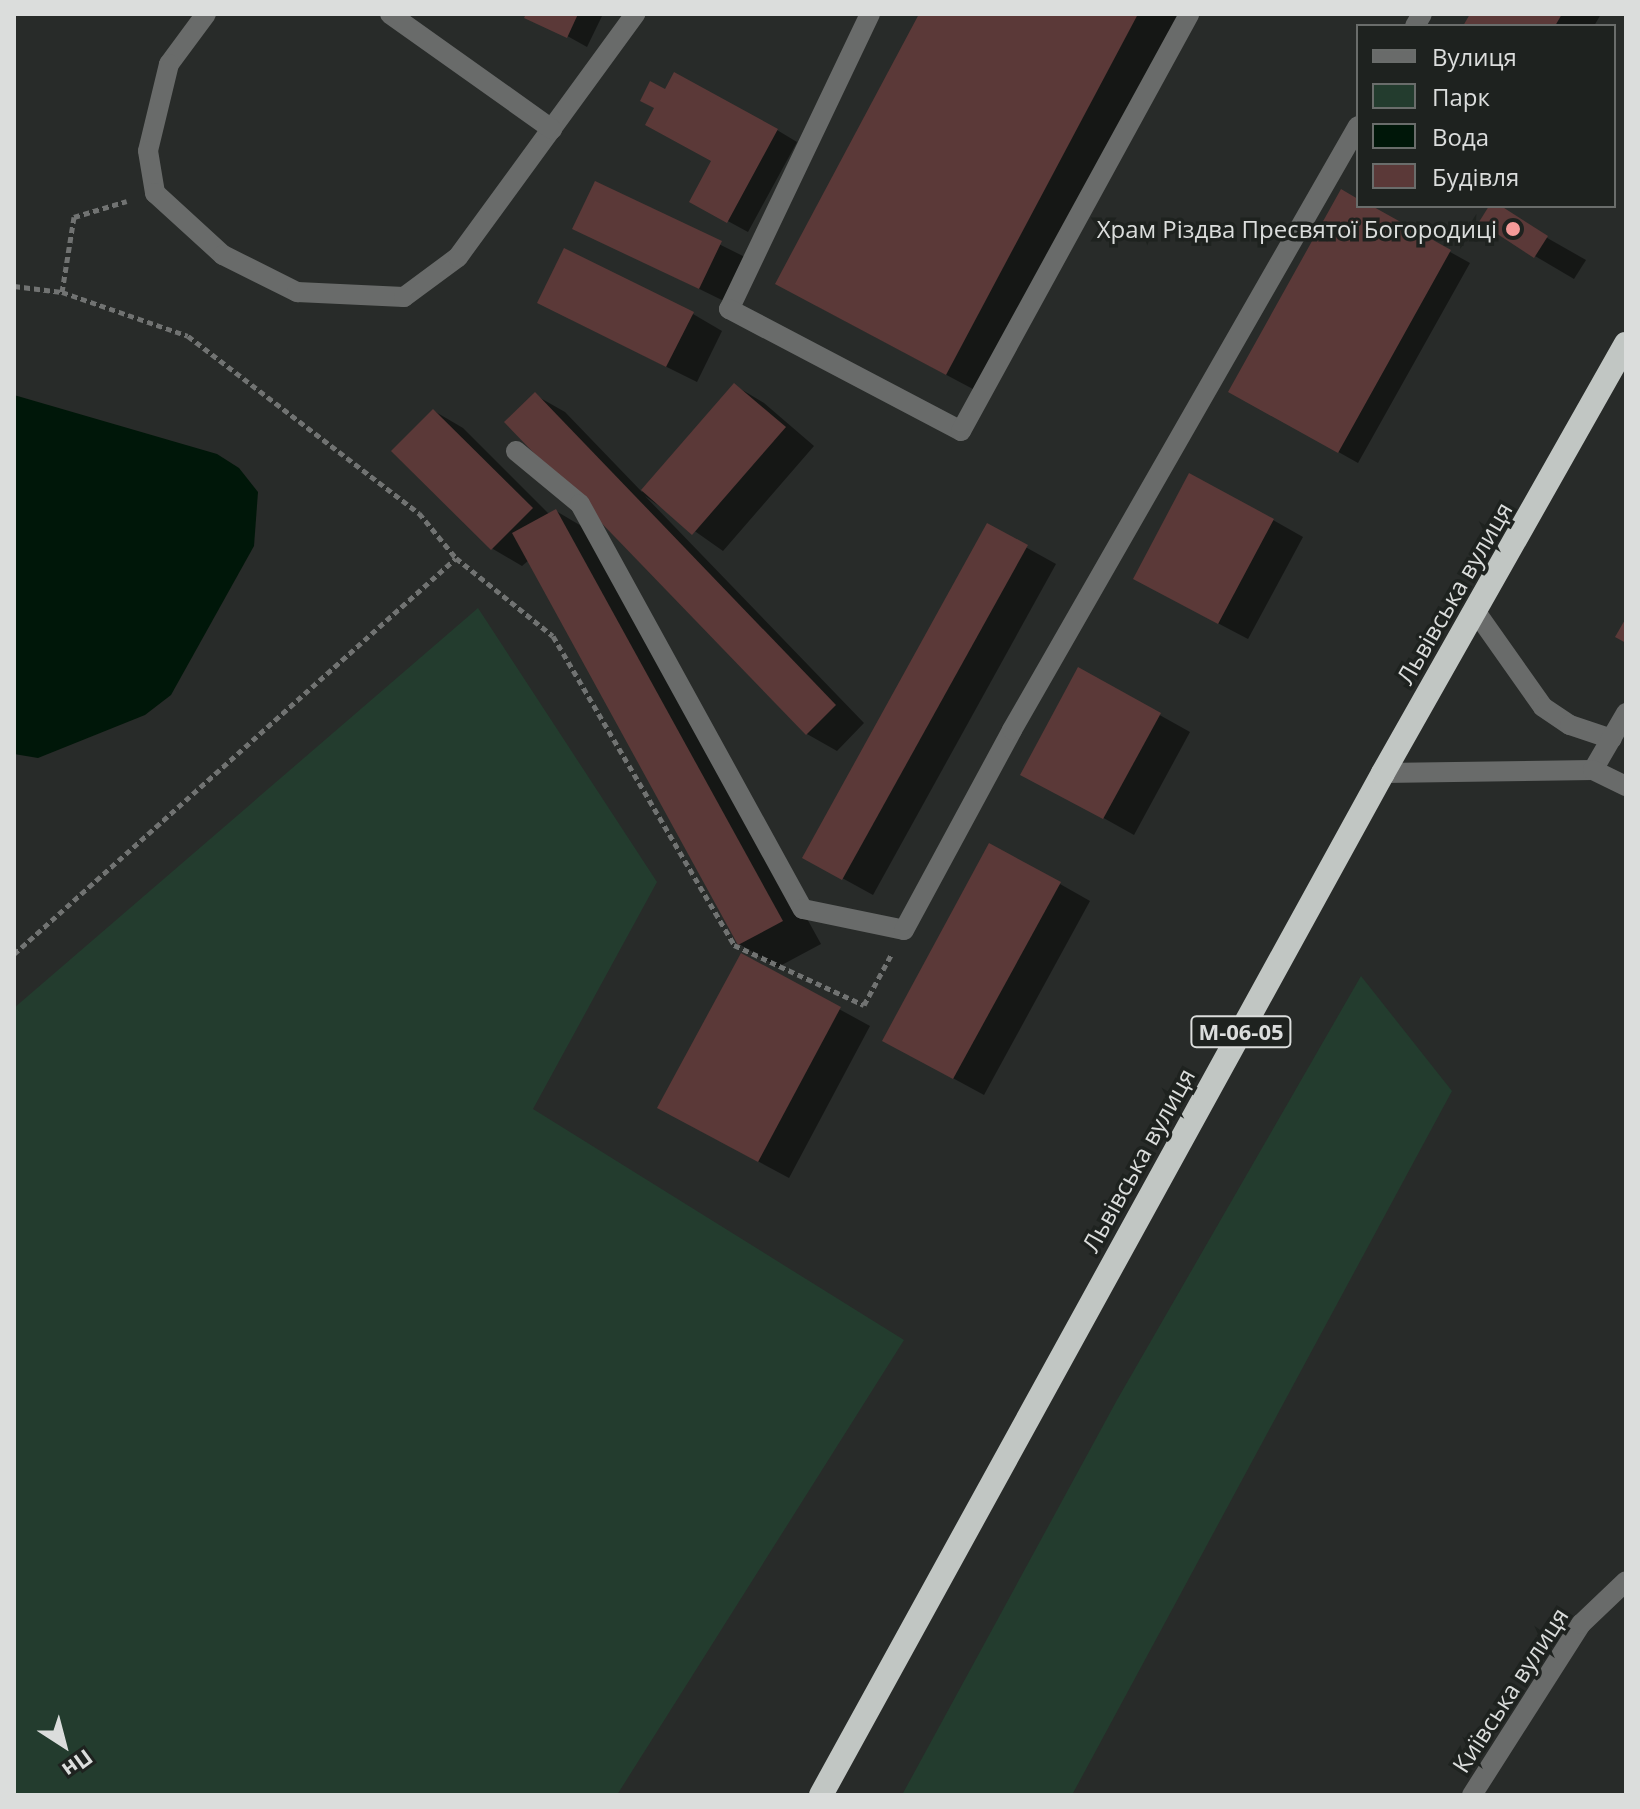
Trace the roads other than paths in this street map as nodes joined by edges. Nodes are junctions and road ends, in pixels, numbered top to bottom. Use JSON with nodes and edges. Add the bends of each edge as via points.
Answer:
{"nodes":[{"id":1,"x":206,"y":14,"type":"edge"},
{"id":2,"x":390,"y":14,"type":"edge"},
{"id":3,"x":635,"y":14,"type":"edge"},
{"id":4,"x":870,"y":14,"type":"edge"},
{"id":5,"x":1189,"y":14,"type":"edge"},
{"id":6,"x":552,"y":129,"type":"junction"},
{"id":7,"x":1356,"y":129,"type":"edge"},
{"id":8,"x":1626,"y":344,"type":"edge"},
{"id":9,"x":516,"y":451,"type":"dead end"},
{"id":10,"x":1476,"y":612,"type":"junction"},
{"id":11,"x":1626,"y":713,"type":"edge"},
{"id":12,"x":1612,"y":739,"type":"junction"},
{"id":13,"x":1593,"y":770,"type":"junction"},
{"id":14,"x":1383,"y":773,"type":"junction"},
{"id":15,"x":1626,"y":786,"type":"edge"},
{"id":16,"x":1626,"y":1581,"type":"edge"},
{"id":17,"x":821,"y":1795,"type":"edge"},
{"id":18,"x":1472,"y":1795,"type":"edge"}],
"edges":[{"from":1,"to":6,"type":"street","via":[[169,64],[148,151],[155,193],[223,255],[297,292],[404,297],[458,257]]},
{"from":2,"to":6,"type":"street"},
{"from":3,"to":6,"type":"street"},
{"from":4,"to":5,"type":"street","via":[[729,309],[961,431]]},
{"from":7,"to":9,"type":"street","via":[[1012,730],[904,930],[803,909],[580,504]]},
{"from":8,"to":10,"type":"highway","name":"Львівська вулиця","number":"М-06-05"},
{"from":10,"to":12,"type":"street","via":[[1543,707],[1570,725]]},
{"from":10,"to":14,"type":"highway","name":"Львівська вулиця","number":"М-06-05"},
{"from":11,"to":12,"type":"street"},
{"from":12,"to":13,"type":"street"},
{"from":13,"to":14,"type":"street"},
{"from":13,"to":15,"type":"street"},
{"from":14,"to":17,"type":"highway","name":"Львівська вулиця","number":"М-06-05"},
{"from":16,"to":18,"type":"street","name":"Київська вулиця","via":[[1581,1624]]}]}
